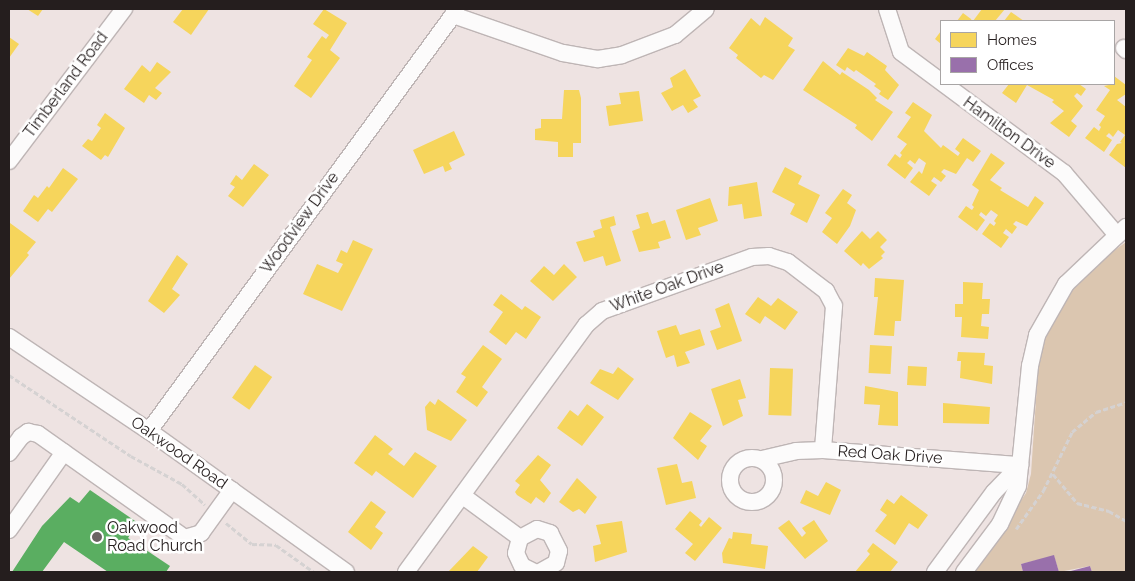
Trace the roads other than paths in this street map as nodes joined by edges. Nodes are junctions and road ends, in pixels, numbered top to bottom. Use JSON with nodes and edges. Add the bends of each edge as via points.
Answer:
{"nodes":[{"id":1,"x":124,"y":9,"type":"edge"},
{"id":2,"x":706,"y":9,"type":"edge"},
{"id":3,"x":887,"y":9,"type":"edge"},
{"id":4,"x":455,"y":12,"type":"edge"},
{"id":5,"x":940,"y":81,"type":"edge"},
{"id":6,"x":945,"y":85,"type":"edge"},
{"id":7,"x":9,"y":161,"type":"edge"},
{"id":8,"x":1122,"y":231,"type":"edge"},
{"id":9,"x":11,"y":344,"type":"edge"},
{"id":10,"x":149,"y":431,"type":"junction"},
{"id":11,"x":823,"y":450,"type":"junction"},
{"id":12,"x":64,"y":452,"type":"junction"},
{"id":13,"x":9,"y":454,"type":"edge"},
{"id":14,"x":762,"y":459,"type":"dead end"},
{"id":15,"x":1020,"y":465,"type":"junction"},
{"id":16,"x":232,"y":490,"type":"junction"},
{"id":17,"x":463,"y":496,"type":"junction"},
{"id":18,"x":9,"y":530,"type":"edge"},
{"id":19,"x":520,"y":538,"type":"junction"},
{"id":20,"x":346,"y":572,"type":"edge"},
{"id":21,"x":406,"y":572,"type":"edge"},
{"id":22,"x":534,"y":572,"type":"edge"},
{"id":23,"x":540,"y":572,"type":"edge"},
{"id":24,"x":935,"y":572,"type":"edge"},
{"id":25,"x":964,"y":572,"type":"edge"}],
"edges":[{"from":1,"to":7,"type":"street","name":"Timberland Road"},
{"from":2,"to":4,"type":"street","name":"Woodview Drive","via":[[675,35],[622,55],[598,59],[563,53]]},
{"from":3,"to":5,"type":"street","name":"Hamilton Drive","via":[[901,52]]},
{"from":4,"to":10,"type":"street","name":"Woodview Drive"},
{"from":6,"to":8,"type":"street","name":"Hamilton Drive","via":[[1064,173]]},
{"from":8,"to":15,"type":"street","via":[[1066,284],[1037,336],[1030,366]]},
{"from":9,"to":10,"type":"street","name":"Oakwood Road"},
{"from":10,"to":16,"type":"street","name":"Oakwood Road"},
{"from":11,"to":14,"type":"street","name":"Red Oak Drive","via":[[796,451]]},
{"from":11,"to":15,"type":"street","name":"Red Oak Drive"},
{"from":11,"to":17,"type":"street","name":"White Oak Drive","via":[[834,306],[826,291],[788,262],[769,256],[752,258],[602,311],[586,325]]},
{"from":12,"to":13,"type":"street","via":[[38,434],[28,432]]},
{"from":12,"to":16,"type":"street","via":[[185,538],[201,533]]},
{"from":12,"to":18,"type":"street"},
{"from":15,"to":24,"type":"street","via":[[994,492]]},
{"from":15,"to":25,"type":"street","via":[[1011,505]]},
{"from":16,"to":20,"type":"street","name":"Oakwood Road"},
{"from":17,"to":19,"type":"street"},
{"from":17,"to":21,"type":"street","name":"White Oak Drive"},
{"from":19,"to":22,"type":"street","via":[[516,545],[518,560]]},
{"from":19,"to":23,"type":"street","via":[[537,529],[555,538],[558,557],[550,569]]}]}
